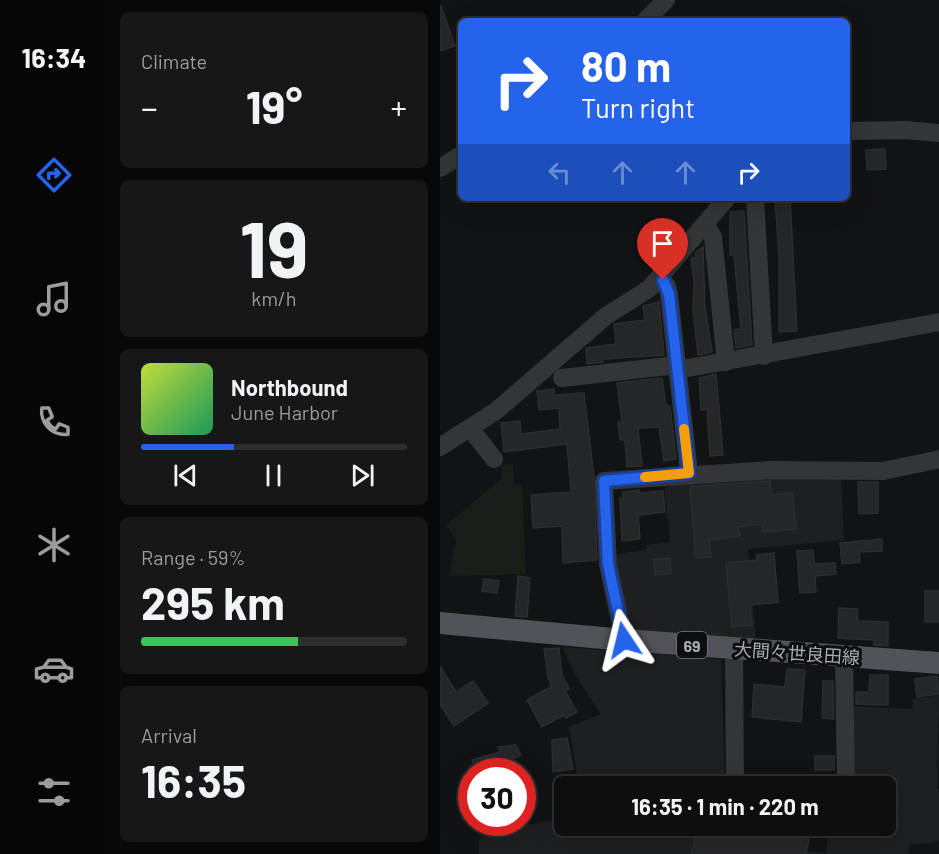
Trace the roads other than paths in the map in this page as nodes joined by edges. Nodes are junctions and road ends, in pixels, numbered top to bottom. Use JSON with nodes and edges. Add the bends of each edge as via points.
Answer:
{"nodes":[{"id":1,"x":666,"y":0,"type":"edge"},
{"id":2,"x":648,"y":18,"type":"edge"},
{"id":3,"x":850,"y":131,"type":"edge"},
{"id":4,"x":940,"y":133,"type":"edge"},
{"id":5,"x":458,"y":157,"type":"edge"},
{"id":6,"x":440,"y":168,"type":"edge"},
{"id":7,"x":725,"y":201,"type":"edge"},
{"id":8,"x":755,"y":201,"type":"edge"},
{"id":9,"x":706,"y":225,"type":"junction"},
{"id":10,"x":660,"y":278,"type":"junction"},
{"id":11,"x":940,"y":322,"type":"edge"},
{"id":12,"x":764,"y":356,"type":"junction"},
{"id":13,"x":726,"y":363,"type":"junction"},
{"id":14,"x":677,"y":368,"type":"junction"},
{"id":15,"x":562,"y":378,"type":"dead end"},
{"id":16,"x":470,"y":428,"type":"junction"},
{"id":17,"x":440,"y":447,"type":"edge"},
{"id":18,"x":494,"y":459,"type":"dead end"},
{"id":19,"x":940,"y":459,"type":"edge"},
{"id":20,"x":689,"y":473,"type":"junction"},
{"id":21,"x":440,"y":623,"type":"edge"},
{"id":22,"x":624,"y":640,"type":"junction"},
{"id":23,"x":734,"y":648,"type":"junction"},
{"id":24,"x":844,"y":657,"type":"junction"},
{"id":25,"x":940,"y":663,"type":"edge"},
{"id":26,"x":735,"y":776,"type":"edge"},
{"id":27,"x":846,"y":776,"type":"edge"}],
"edges":[{"from":1,"to":2,"type":"street"},
{"from":3,"to":4,"type":"street"},
{"from":5,"to":6,"type":"street"},
{"from":7,"to":9,"type":"street"},
{"from":8,"to":12,"type":"street"},
{"from":9,"to":10,"type":"street"},
{"from":9,"to":13,"type":"street","via":[[713,237]]},
{"from":10,"to":14,"type":"street","via":[[667,286]]},
{"from":10,"to":16,"type":"street","via":[[644,293],[606,316],[531,382]]},
{"from":11,"to":12,"type":"street"},
{"from":12,"to":13,"type":"street"},
{"from":13,"to":14,"type":"street"},
{"from":14,"to":15,"type":"street"},
{"from":14,"to":20,"type":"street"},
{"from":16,"to":17,"type":"street"},
{"from":16,"to":18,"type":"street"},
{"from":19,"to":20,"type":"street","via":[[883,471]]},
{"from":20,"to":22,"type":"street","via":[[604,481],[608,564]]},
{"from":21,"to":22,"type":"main road","name":"大間々世良田線","number":"69"},
{"from":22,"to":23,"type":"main road","name":"大間々世良田線","number":"69"},
{"from":23,"to":24,"type":"main road","name":"大間々世良田線","number":"69"},
{"from":23,"to":26,"type":"street"},
{"from":24,"to":25,"type":"main road","name":"大間々世良田線","number":"69"},
{"from":24,"to":27,"type":"street"}]}
